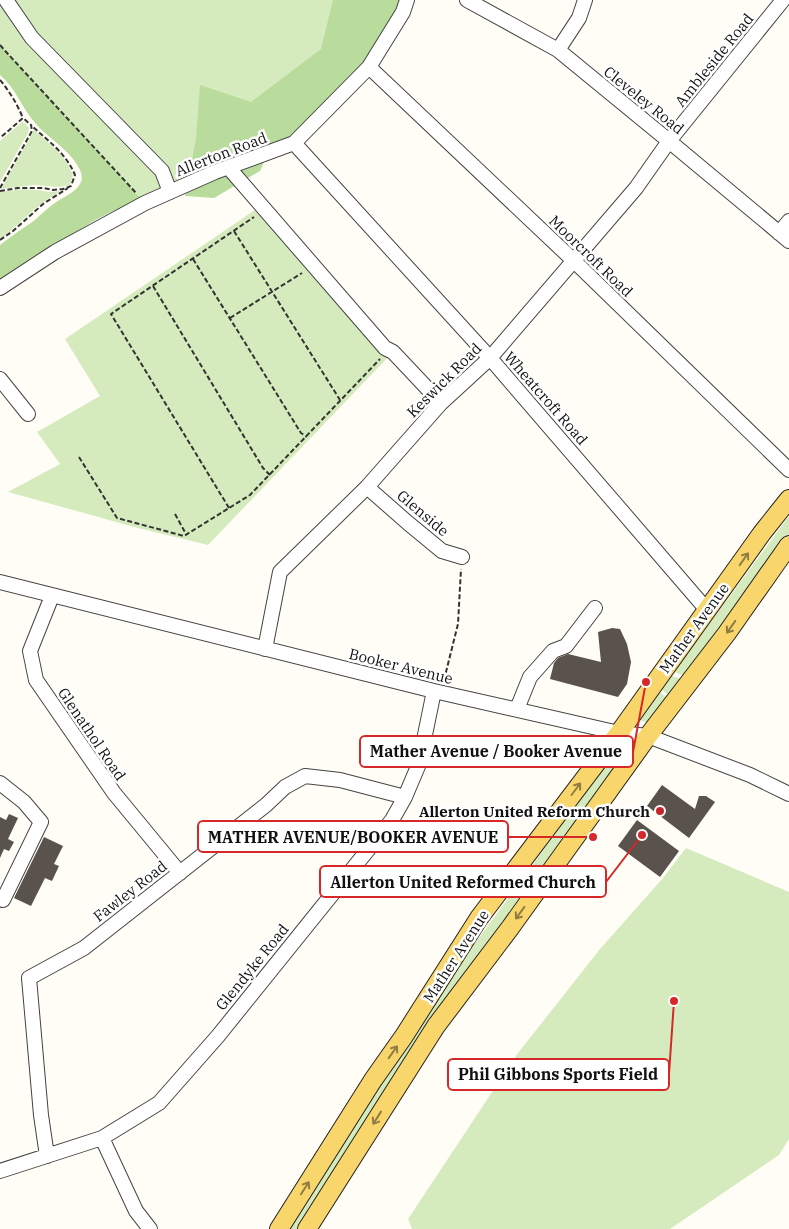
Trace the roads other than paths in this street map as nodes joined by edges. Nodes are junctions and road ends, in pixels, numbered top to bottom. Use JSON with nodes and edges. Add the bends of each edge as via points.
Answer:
{"nodes":[{"id":1,"x":6,"y":0,"type":"edge"},
{"id":2,"x":407,"y":0,"type":"edge"},
{"id":3,"x":467,"y":0,"type":"edge"},
{"id":4,"x":585,"y":0,"type":"edge"},
{"id":5,"x":783,"y":0,"type":"edge"},
{"id":6,"x":558,"y":50,"type":"junction"},
{"id":7,"x":369,"y":67,"type":"junction"},
{"id":8,"x":669,"y":141,"type":"junction"},
{"id":9,"x":294,"y":143,"type":"junction"},
{"id":10,"x":228,"y":167,"type":"junction"},
{"id":11,"x":170,"y":192,"type":"junction"},
{"id":12,"x":789,"y":221,"type":"edge"},
{"id":13,"x":784,"y":237,"type":"edge"},
{"id":14,"x":573,"y":260,"type":"junction"},
{"id":15,"x":0,"y":288,"type":"edge"},
{"id":16,"x":490,"y":358,"type":"junction"},
{"id":17,"x":0,"y":379,"type":"edge"},
{"id":18,"x":441,"y":403,"type":"junction"},
{"id":19,"x":28,"y":414,"type":"dead end"},
{"id":20,"x":789,"y":470,"type":"edge"},
{"id":21,"x":367,"y":487,"type":"junction"},
{"id":22,"x":789,"y":499,"type":"edge"},
{"id":23,"x":789,"y":545,"type":"edge"},
{"id":24,"x":462,"y":557,"type":"road end"},
{"id":25,"x":0,"y":582,"type":"edge"},
{"id":26,"x":52,"y":596,"type":"junction"},
{"id":27,"x":595,"y":608,"type":"dead end"},
{"id":28,"x":707,"y":610,"type":"junction"},
{"id":29,"x":265,"y":649,"type":"junction"},
{"id":30,"x":438,"y":692,"type":"junction"},
{"id":31,"x":517,"y":709,"type":"junction"},
{"id":32,"x":619,"y":733,"type":"junction"},
{"id":33,"x":648,"y":736,"type":"junction"},
{"id":34,"x":0,"y":783,"type":"edge"},
{"id":35,"x":789,"y":794,"type":"edge"},
{"id":36,"x":405,"y":797,"type":"junction"},
{"id":37,"x":180,"y":873,"type":"junction"},
{"id":38,"x":3,"y":900,"type":"dead end"},
{"id":39,"x":102,"y":1138,"type":"junction"},
{"id":40,"x":47,"y":1156,"type":"junction"},
{"id":41,"x":0,"y":1170,"type":"edge"},
{"id":42,"x":150,"y":1229,"type":"edge"},
{"id":43,"x":279,"y":1229,"type":"edge"},
{"id":44,"x":307,"y":1229,"type":"edge"}],
"edges":[{"from":1,"to":11,"type":"street","via":[[32,38],[162,171]]},
{"from":2,"to":7,"type":"street","name":"Allerton Road"},
{"from":3,"to":6,"type":"street","name":"Cleveley Road"},
{"from":4,"to":6,"type":"street","via":[[579,18]]},
{"from":5,"to":8,"type":"street","name":"Ambleside Road"},
{"from":6,"to":8,"type":"street","name":"Cleveley Road"},
{"from":7,"to":9,"type":"street","name":"Allerton Road"},
{"from":7,"to":14,"type":"street","name":"Moorcroft Road"},
{"from":8,"to":13,"type":"street","name":"Cleveley Road"},
{"from":8,"to":14,"type":"street","name":"Keswick Road","via":[[636,188]]},
{"from":9,"to":10,"type":"street","name":"Allerton Road"},
{"from":9,"to":16,"type":"street","name":"Wheatcroft Road"},
{"from":10,"to":11,"type":"street","name":"Allerton Road"},
{"from":10,"to":18,"type":"street","via":[[385,348],[393,352]]},
{"from":11,"to":15,"type":"street","name":"Allerton Road","via":[[55,252]]},
{"from":12,"to":13,"type":"street"},
{"from":14,"to":16,"type":"street","name":"Keswick Road"},
{"from":14,"to":20,"type":"street","name":"Moorcroft Road"},
{"from":16,"to":18,"type":"street","name":"Keswick Road"},
{"from":16,"to":28,"type":"street","name":"Wheatcroft Road"},
{"from":17,"to":19,"type":"street"},
{"from":18,"to":21,"type":"street","name":"Keswick Road"},
{"from":21,"to":24,"type":"street","name":"Glenside","via":[[442,551]]},
{"from":21,"to":29,"type":"street","name":"Keswick Road","via":[[280,572]]},
{"from":28,"to":22,"type":"main road","name":"Mather Avenue","one_way":true},
{"from":23,"to":33,"type":"main road","name":"Mather Avenue","one_way":true},
{"from":25,"to":26,"type":"street","name":"Booker Avenue"},
{"from":26,"to":29,"type":"street","name":"Booker Avenue"},
{"from":26,"to":37,"type":"street","name":"Glenathol Road","via":[[30,651],[36,680],[114,793]]},
{"from":27,"to":31,"type":"street","via":[[566,646],[553,651],[530,678]]},
{"from":28,"to":32,"type":"main road","name":"Mather Avenue"},
{"from":29,"to":30,"type":"street","name":"Booker Avenue"},
{"from":30,"to":31,"type":"street","name":"Booker Avenue"},
{"from":30,"to":36,"type":"street","name":"Glendyke Road","via":[[419,764]]},
{"from":31,"to":32,"type":"street","name":"Booker Avenue"},
{"from":32,"to":33,"type":"street","name":"Booker Avenue"},
{"from":43,"to":32,"type":"main road","name":"Mather Avenue","one_way":true,"via":[[479,918]]},
{"from":33,"to":35,"type":"street","name":"Booker Avenue","via":[[750,775]]},
{"from":33,"to":44,"type":"main road","name":"Mather Avenue","one_way":true,"via":[[436,1026]]},
{"from":34,"to":38,"type":"street","via":[[24,802],[41,822]]},
{"from":36,"to":37,"type":"street","name":"Fawley Road","via":[[340,780],[305,776],[285,787]]},
{"from":36,"to":39,"type":"street","name":"Glendyke Road","via":[[392,820],[166,1096]]},
{"from":37,"to":40,"type":"street","name":"Fawley Road","via":[[84,948],[29,978]]},
{"from":39,"to":40,"type":"street","name":"Glendyke Road"},
{"from":39,"to":42,"type":"street","via":[[136,1211]]},
{"from":40,"to":41,"type":"street","name":"Glendyke Road"}]}
